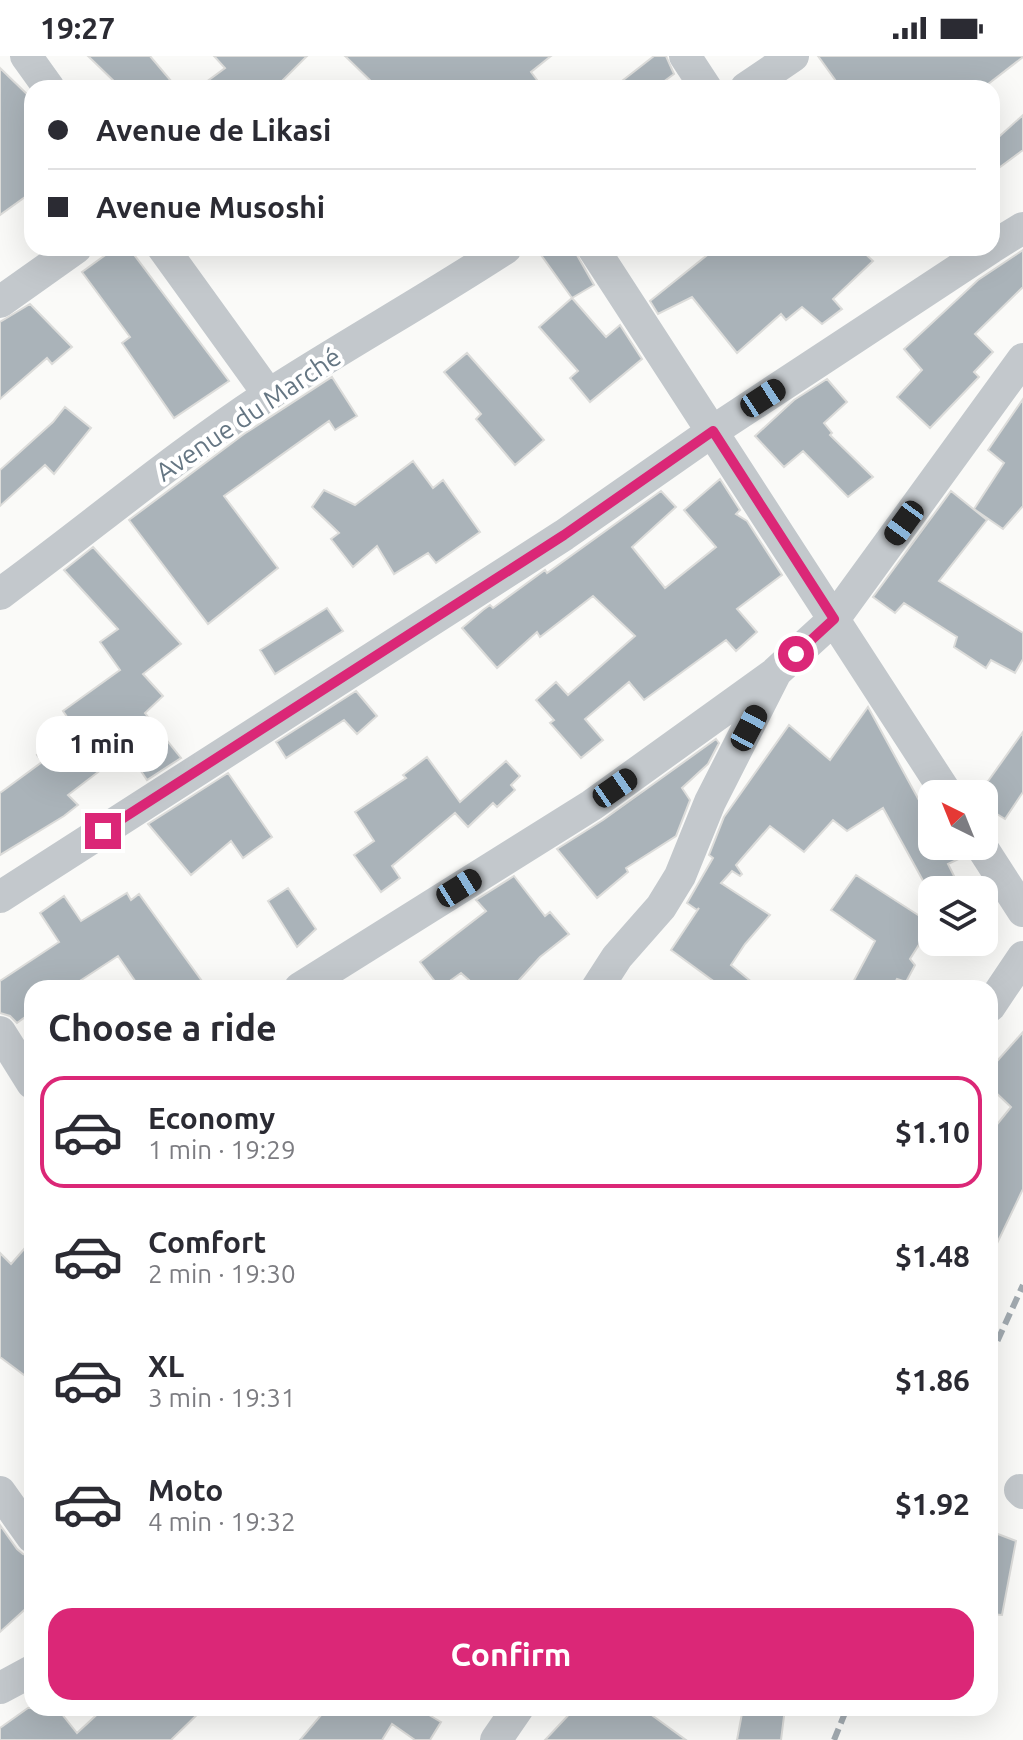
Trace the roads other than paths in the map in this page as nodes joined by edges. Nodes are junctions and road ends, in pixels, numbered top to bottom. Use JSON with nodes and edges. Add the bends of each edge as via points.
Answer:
{"nodes":[{"id":1,"x":26,"y":56,"type":"edge"},
{"id":2,"x":685,"y":56,"type":"edge"},
{"id":3,"x":793,"y":56,"type":"edge"},
{"id":4,"x":43,"y":80,"type":"edge"},
{"id":5,"x":701,"y":80,"type":"edge"},
{"id":6,"x":758,"y":80,"type":"edge"},
{"id":7,"x":1023,"y":228,"type":"edge"},
{"id":8,"x":1000,"y":242,"type":"edge"},
{"id":9,"x":65,"y":256,"type":"edge"},
{"id":10,"x":169,"y":256,"type":"edge"},
{"id":11,"x":494,"y":256,"type":"edge"},
{"id":12,"x":598,"y":256,"type":"edge"},
{"id":13,"x":979,"y":256,"type":"edge"},
{"id":14,"x":0,"y":302,"type":"edge"},
{"id":15,"x":1023,"y":359,"type":"edge"},
{"id":16,"x":269,"y":395,"type":"junction"},
{"id":17,"x":713,"y":431,"type":"junction"},
{"id":18,"x":0,"y":594,"type":"edge"},
{"id":19,"x":834,"y":619,"type":"junction"},
{"id":20,"x":776,"y":672,"type":"junction"},
{"id":21,"x":938,"y":780,"type":"edge"},
{"id":22,"x":990,"y":860,"type":"edge"},
{"id":23,"x":0,"y":897,"type":"edge"},
{"id":24,"x":1023,"y":911,"type":"edge"},
{"id":25,"x":1023,"y":957,"type":"edge"},
{"id":26,"x":313,"y":980,"type":"edge"},
{"id":27,"x":602,"y":980,"type":"edge"},
{"id":28,"x":998,"y":994,"type":"edge"},
{"id":29,"x":0,"y":1032,"type":"edge"},
{"id":30,"x":24,"y":1070,"type":"edge"},
{"id":31,"x":0,"y":1492,"type":"edge"},
{"id":32,"x":24,"y":1526,"type":"edge"},
{"id":33,"x":24,"y":1675,"type":"edge"},
{"id":34,"x":0,"y":1688,"type":"edge"},
{"id":35,"x":512,"y":1716,"type":"edge"},
{"id":36,"x":496,"y":1740,"type":"edge"}],
"edges":[{"from":1,"to":4,"type":"street"},
{"from":2,"to":5,"type":"street"},
{"from":3,"to":6,"type":"street"},
{"from":7,"to":8,"type":"street"},
{"from":9,"to":14,"type":"street"},
{"from":10,"to":16,"type":"street"},
{"from":11,"to":16,"type":"street","name":"Avenue du Marché"},
{"from":12,"to":17,"type":"street"},
{"from":13,"to":17,"type":"street"},
{"from":15,"to":19,"type":"street"},
{"from":16,"to":18,"type":"street","name":"Avenue du Marché","via":[[168,464]]},
{"from":17,"to":19,"type":"street"},
{"from":17,"to":23,"type":"street","via":[[564,535]]},
{"from":19,"to":20,"type":"street"},
{"from":19,"to":21,"type":"street"},
{"from":20,"to":26,"type":"street","via":[[592,805]]},
{"from":20,"to":27,"type":"street","via":[[710,802],[680,876]]},
{"from":22,"to":24,"type":"street"},
{"from":25,"to":28,"type":"street"},
{"from":29,"to":30,"type":"street"},
{"from":31,"to":32,"type":"street"},
{"from":33,"to":34,"type":"street"},
{"from":35,"to":36,"type":"street"}]}
